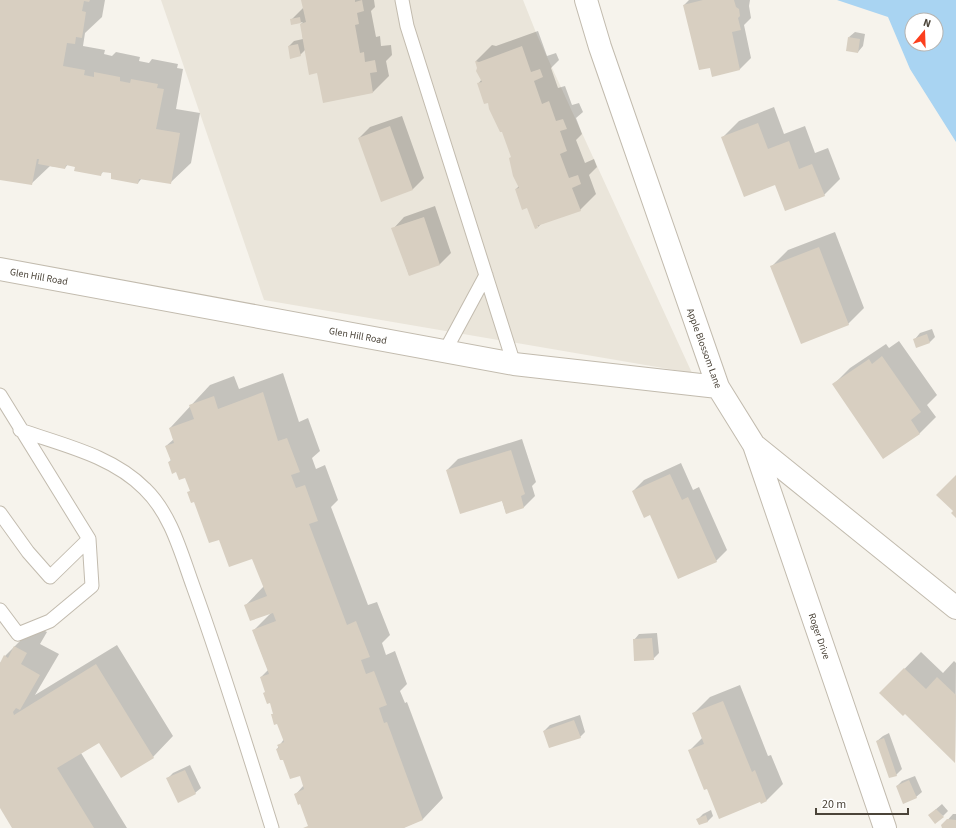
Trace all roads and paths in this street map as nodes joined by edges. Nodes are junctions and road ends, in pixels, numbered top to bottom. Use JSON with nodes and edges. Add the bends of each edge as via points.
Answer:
{"nodes":[{"id":1,"x":402,"y":0,"type":"edge"},
{"id":2,"x":586,"y":0,"type":"edge"},
{"id":3,"x":0,"y":269,"type":"edge"},
{"id":4,"x":486,"y":275,"type":"junction"},
{"id":5,"x":445,"y":351,"type":"junction"},
{"id":6,"x":514,"y":364,"type":"junction"},
{"id":7,"x":718,"y":387,"type":"junction"},
{"id":8,"x":0,"y":395,"type":"edge"},
{"id":9,"x":20,"y":430,"type":"junction"},
{"id":10,"x":754,"y":445,"type":"junction"},
{"id":11,"x":0,"y":513,"type":"edge"},
{"id":12,"x":89,"y":539,"type":"junction"},
{"id":13,"x":956,"y":608,"type":"edge"},
{"id":14,"x":0,"y":610,"type":"edge"},
{"id":15,"x":272,"y":828,"type":"edge"},
{"id":16,"x":885,"y":828,"type":"edge"}],
"edges":[{"from":1,"to":4,"type":"lane","via":[[407,26]]},
{"from":2,"to":7,"type":"street","name":"Apple Blossom Lane"},
{"from":3,"to":5,"type":"street","name":"Glen Hill Road"},
{"from":4,"to":5,"type":"lane"},
{"from":4,"to":6,"type":"lane"},
{"from":5,"to":6,"type":"street","name":"Glen Hill Road"},
{"from":6,"to":7,"type":"street","name":"Glen Hill Road"},
{"from":7,"to":10,"type":"street","name":"Apple Blossom Lane"},
{"from":8,"to":9,"type":"lane"},
{"from":9,"to":12,"type":"lane"},
{"from":9,"to":15,"type":"lane","via":[[119,468],[145,489],[162,510],[208,625]]},
{"from":10,"to":13,"type":"street","name":"Apple Blossom Lane"},
{"from":10,"to":16,"type":"street","name":"Roger Drive"},
{"from":11,"to":12,"type":"lane","via":[[50,577]]},
{"from":12,"to":14,"type":"lane","via":[[92,586],[50,621],[18,634]]}]}
